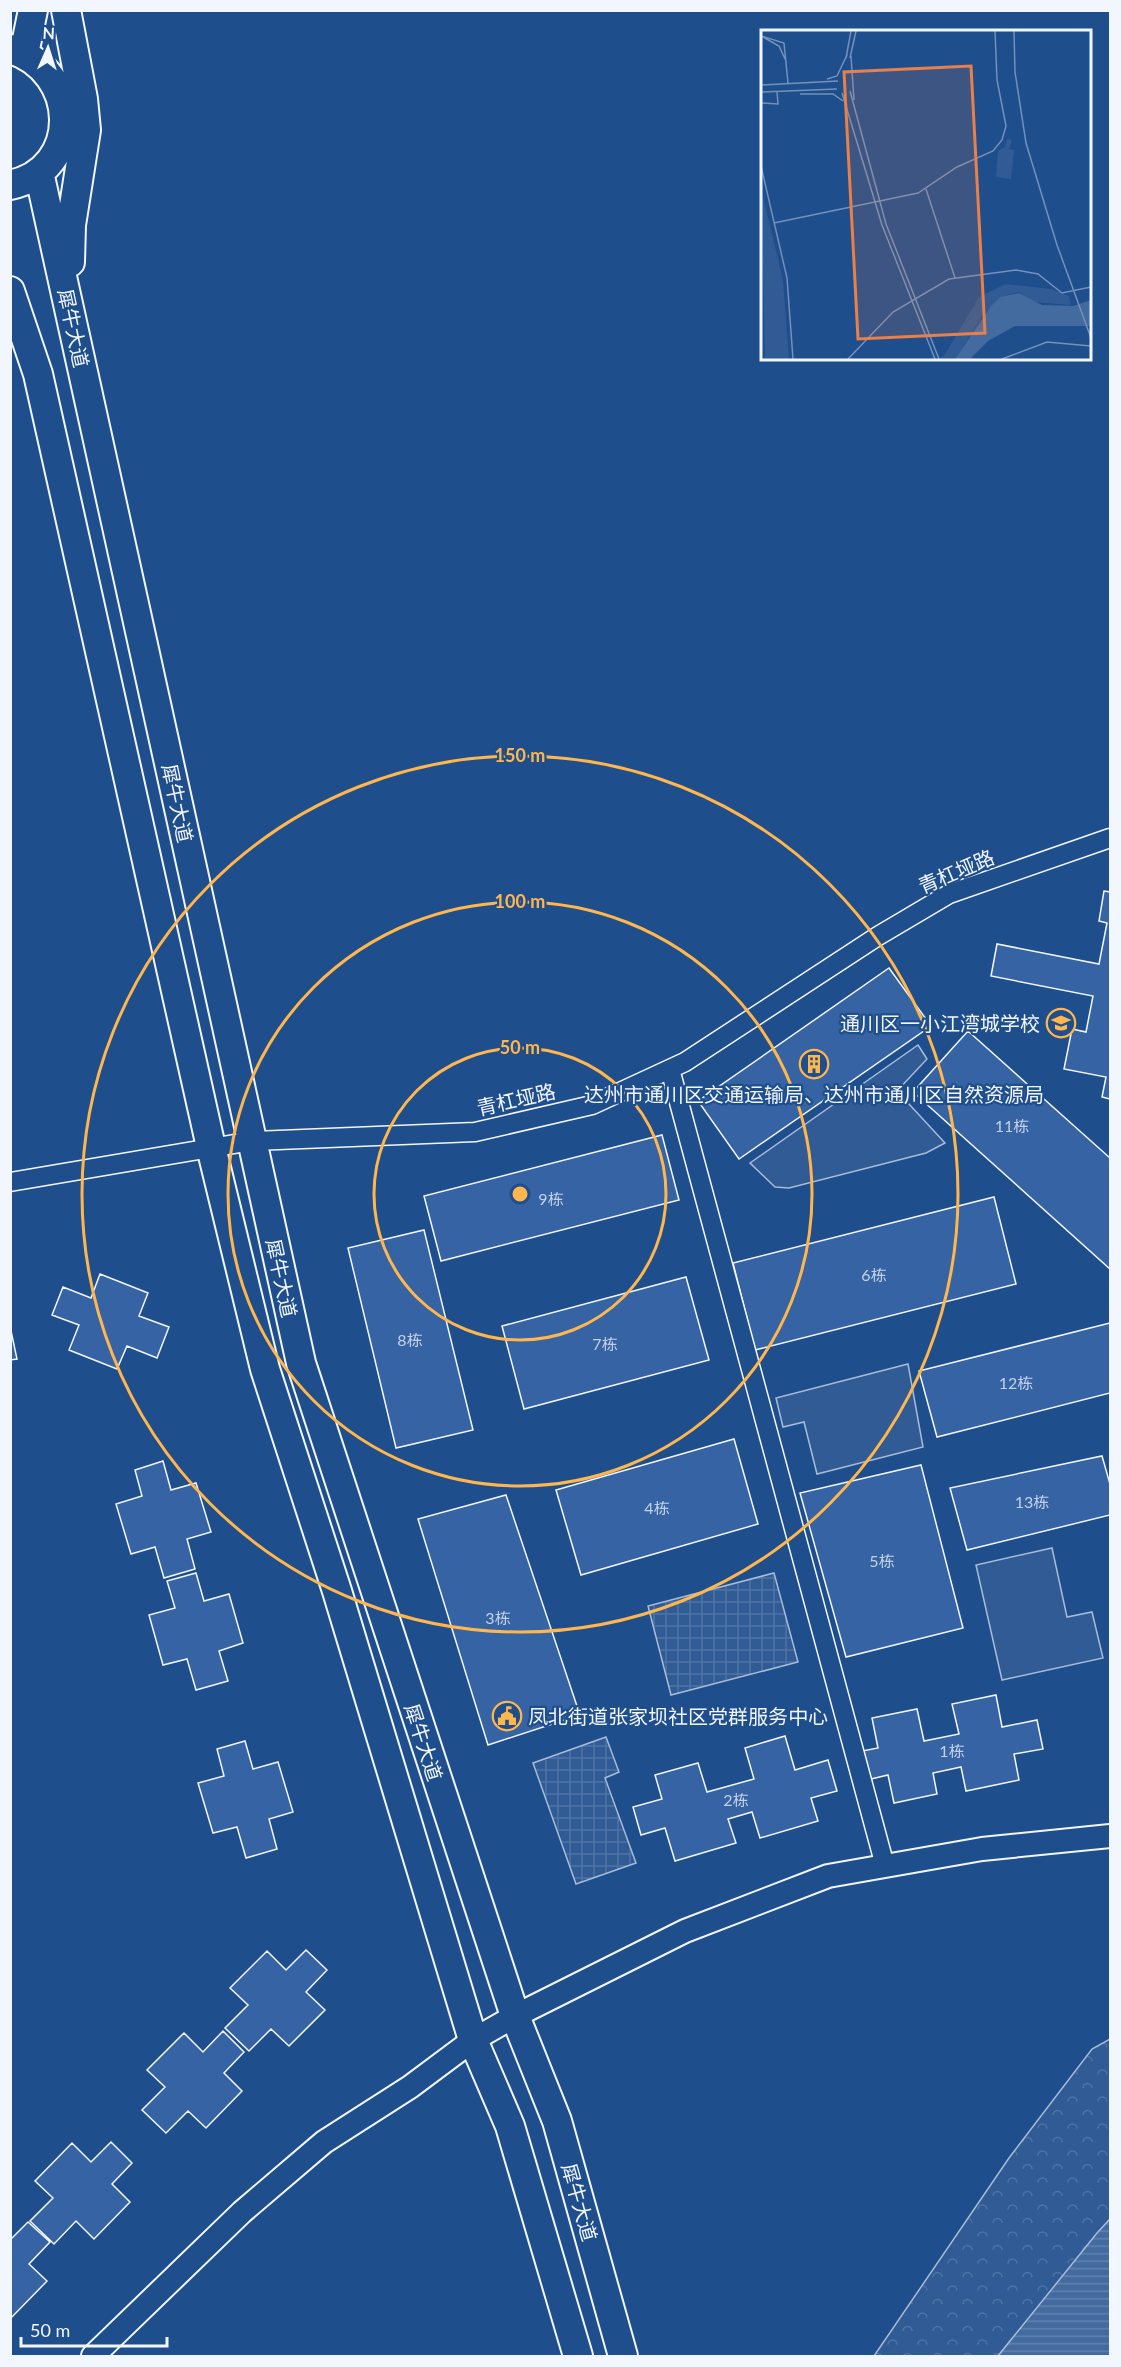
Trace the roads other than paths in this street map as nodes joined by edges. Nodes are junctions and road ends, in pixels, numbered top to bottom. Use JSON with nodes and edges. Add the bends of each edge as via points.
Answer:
{"nodes":[{"id":1,"x":33,"y":10,"type":"edge"},
{"id":2,"x":66,"y":10,"type":"edge"},
{"id":3,"x":17,"y":52,"type":"edge"},
{"id":4,"x":39,"y":172,"type":"junction"},
{"id":5,"x":10,"y":185,"type":"edge"},
{"id":6,"x":10,"y":291,"type":"edge"},
{"id":7,"x":68,"y":303,"type":"junction"},
{"id":8,"x":1110,"y":838,"type":"edge"},
{"id":9,"x":670,"y":1069,"type":"junction"},
{"id":10,"x":252,"y":1141,"type":"junction"},
{"id":11,"x":211,"y":1147,"type":"junction"},
{"id":12,"x":10,"y":1182,"type":"edge"},
{"id":13,"x":1110,"y":1836,"type":"edge"},
{"id":14,"x":885,"y":1866,"type":"junction"},
{"id":15,"x":515,"y":2016,"type":"junction"},
{"id":16,"x":473,"y":2040,"type":"junction"},
{"id":17,"x":93,"y":2356,"type":"edge"},
{"id":18,"x":578,"y":2356,"type":"edge"},
{"id":19,"x":623,"y":2356,"type":"edge"}],
"edges":[{"from":1,"to":3,"type":"main road"},
{"from":2,"to":7,"type":"main road","via":[[86,130],[71,225]]},
{"from":3,"to":4,"type":"main road","via":[[44,67],[58,86],[64,109],[64,132],[55,154]]},
{"from":4,"to":5,"type":"main road"},
{"from":4,"to":7,"type":"main road","name":"犀牛大道"},
{"from":6,"to":11,"type":"main road","name":"犀牛大道","via":[[38,374]]},
{"from":7,"to":10,"type":"main road","name":"犀牛大道"},
{"from":8,"to":9,"type":"street","name":"青杠垭路","via":[[949,894]]},
{"from":9,"to":10,"type":"street","name":"青杠垭路","via":[[592,1105],[476,1132]]},
{"from":9,"to":14,"type":"street"},
{"from":10,"to":11,"type":"street","name":"青杠垭路"},
{"from":10,"to":15,"type":"main road","name":"犀牛大道","via":[[301,1363]]},
{"from":11,"to":12,"type":"street","name":"青杠垭路"},
{"from":11,"to":16,"type":"main road","name":"犀牛大道","via":[[266,1368],[338,1591]]},
{"from":13,"to":14,"type":"street","via":[[982,1849]]},
{"from":14,"to":15,"type":"street","via":[[828,1876],[685,1931]]},
{"from":15,"to":16,"type":"street"},
{"from":15,"to":19,"type":"main road","name":"犀牛大道","via":[[556,2121]]},
{"from":16,"to":17,"type":"street","via":[[410,2087],[324,2142],[242,2212]]},
{"from":16,"to":18,"type":"main road","name":"犀牛大道","via":[[510,2126]]}]}
